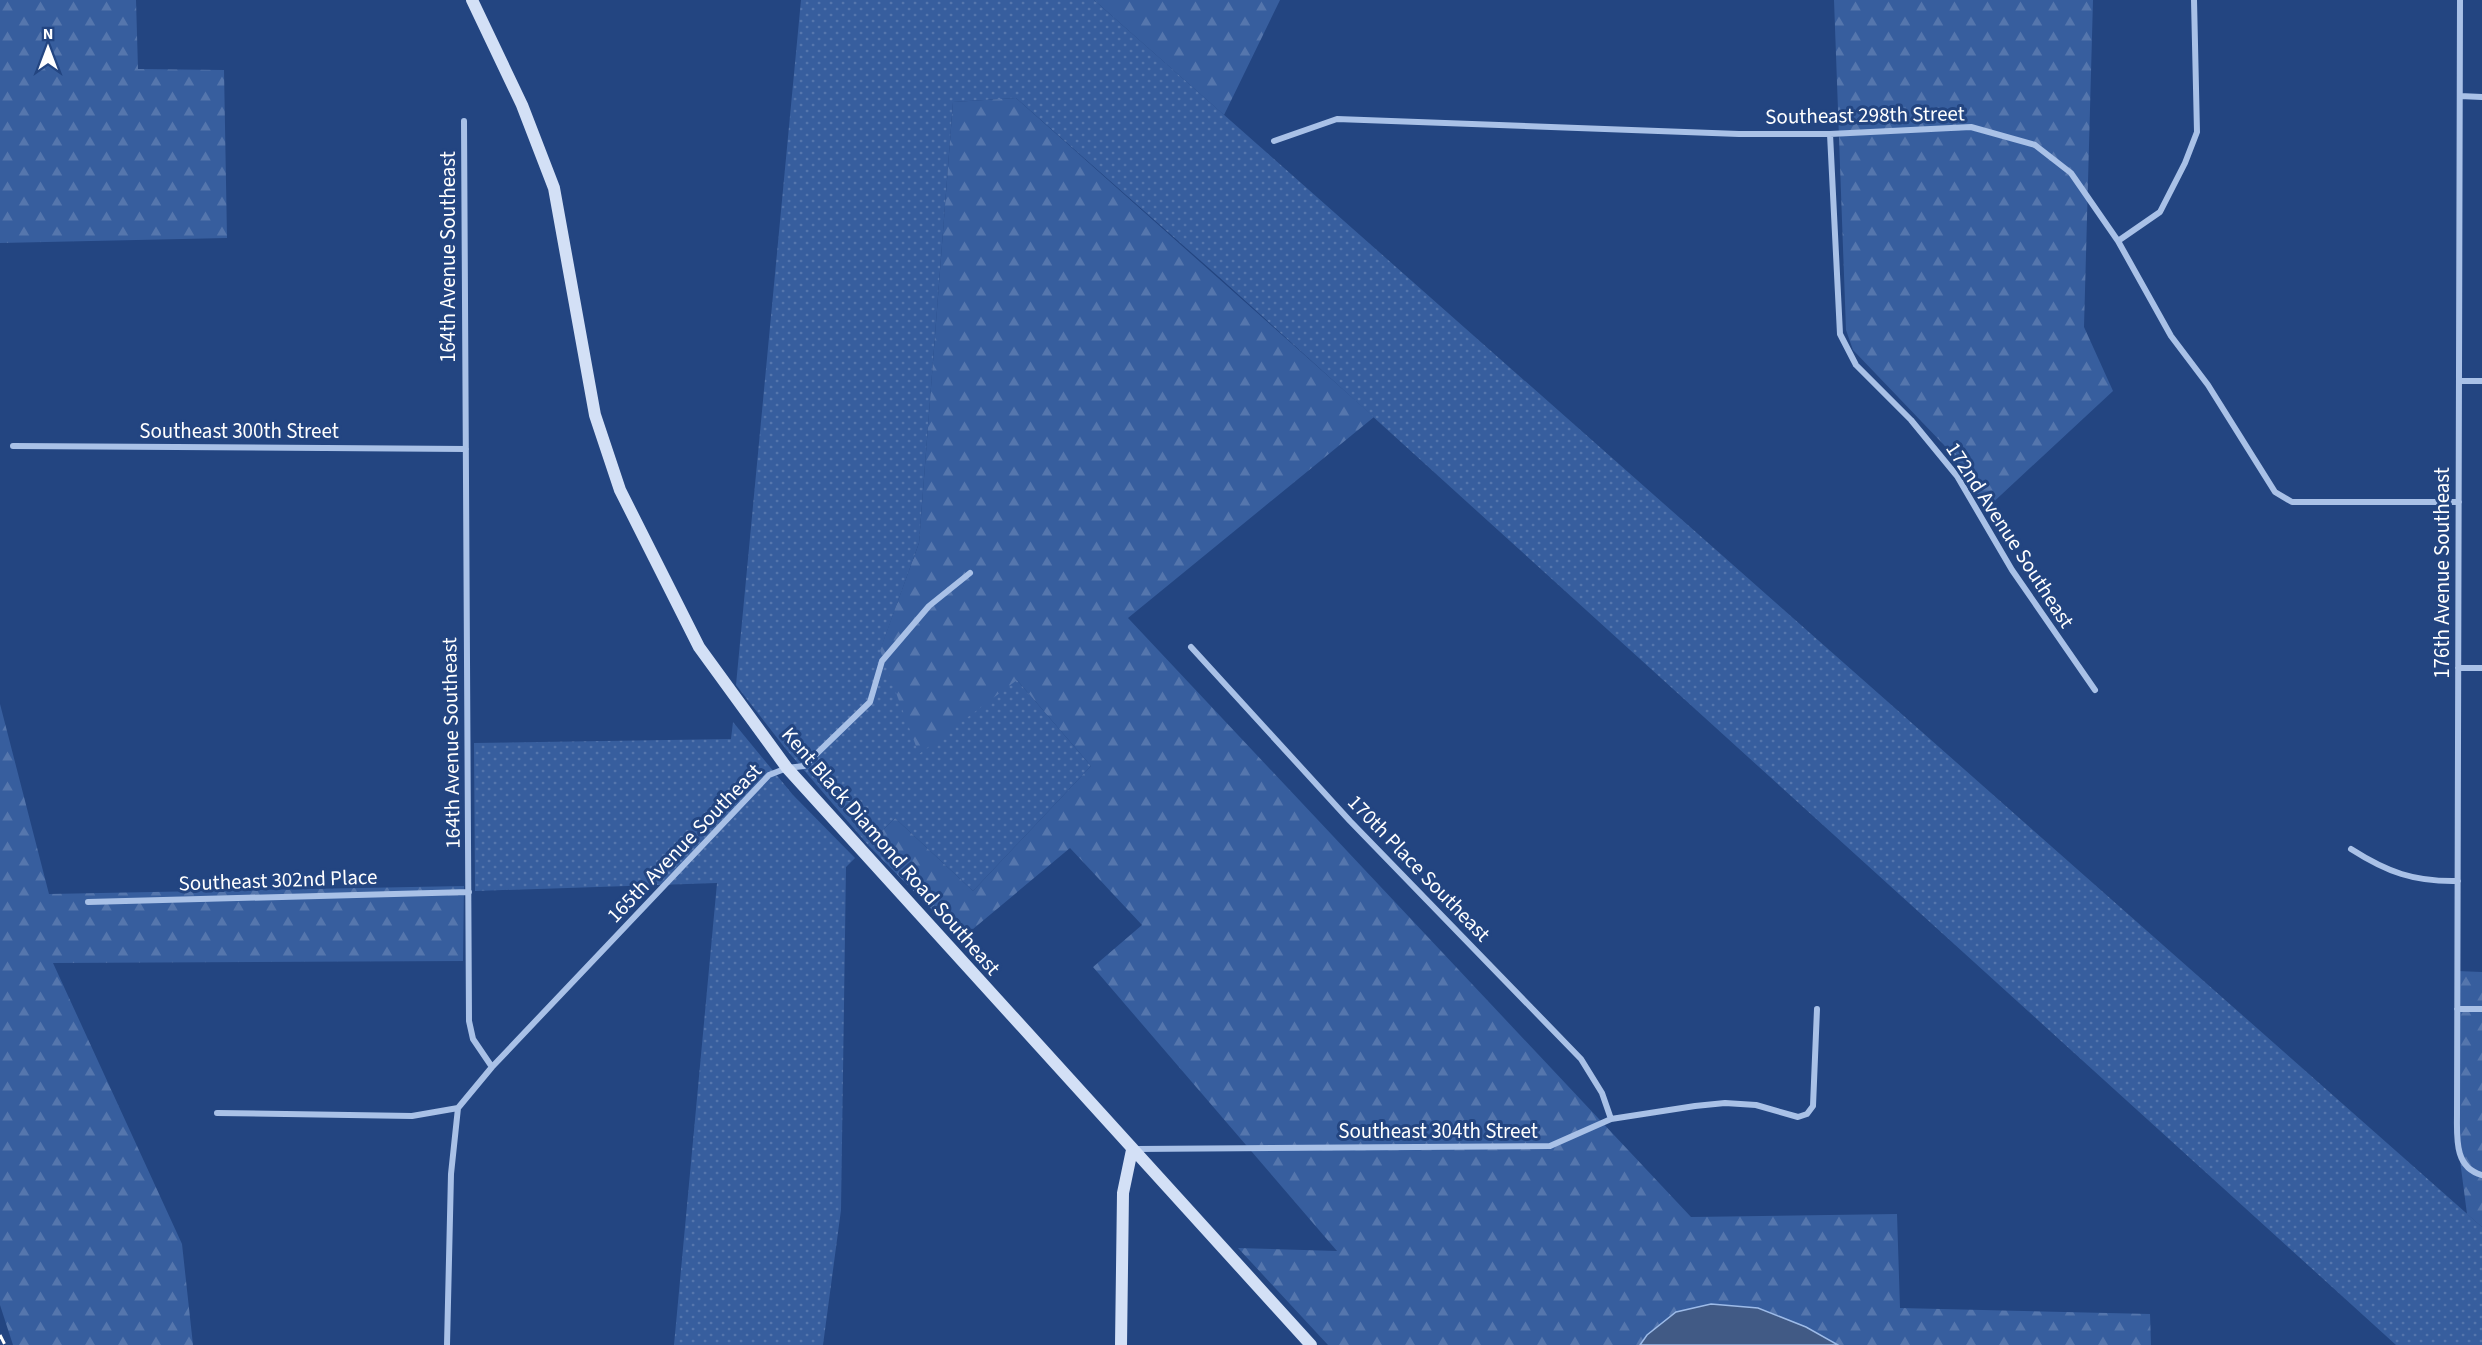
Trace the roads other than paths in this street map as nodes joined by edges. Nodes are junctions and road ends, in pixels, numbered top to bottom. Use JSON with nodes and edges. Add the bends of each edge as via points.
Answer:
{"nodes":[{"id":1,"x":472,"y":0,"type":"edge"},
{"id":2,"x":2194,"y":0,"type":"edge"},
{"id":3,"x":2460,"y":0,"type":"edge"},
{"id":4,"x":2460,"y":96,"type":"junction"},
{"id":5,"x":2482,"y":97,"type":"edge"},
{"id":6,"x":464,"y":121,"type":"dead end"},
{"id":7,"x":1830,"y":134,"type":"junction"},
{"id":8,"x":1274,"y":141,"type":"dead end"},
{"id":9,"x":2118,"y":241,"type":"junction"},
{"id":10,"x":2459,"y":381,"type":"junction"},
{"id":11,"x":2482,"y":381,"type":"edge"},
{"id":12,"x":13,"y":446,"type":"dead end"},
{"id":13,"x":466,"y":449,"type":"junction"},
{"id":14,"x":2459,"y":502,"type":"junction"},
{"id":15,"x":970,"y":573,"type":"dead end"},
{"id":16,"x":1191,"y":647,"type":"dead end"},
{"id":17,"x":2458,"y":668,"type":"junction"},
{"id":18,"x":2482,"y":668,"type":"edge"},
{"id":19,"x":2095,"y":690,"type":"dead end"},
{"id":20,"x":787,"y":768,"type":"junction"},
{"id":21,"x":2351,"y":849,"type":"dead end"},
{"id":22,"x":2458,"y":881,"type":"junction"},
{"id":23,"x":469,"y":892,"type":"junction"},
{"id":24,"x":88,"y":902,"type":"dead end"},
{"id":25,"x":1818,"y":1009,"type":"dead end"},
{"id":26,"x":2457,"y":1009,"type":"junction"},
{"id":27,"x":2482,"y":1010,"type":"edge"},
{"id":28,"x":492,"y":1067,"type":"junction"},
{"id":29,"x":458,"y":1108,"type":"junction"},
{"id":30,"x":217,"y":1113,"type":"dead end"},
{"id":31,"x":1611,"y":1119,"type":"junction"},
{"id":32,"x":1132,"y":1149,"type":"junction"},
{"id":33,"x":2482,"y":1175,"type":"edge"},
{"id":34,"x":447,"y":1345,"type":"edge"},
{"id":35,"x":1121,"y":1345,"type":"edge"},
{"id":36,"x":1311,"y":1345,"type":"edge"}],
"edges":[{"from":1,"to":20,"type":"street","name":"Kent Black Diamond Road Southeast","via":[[522,105],[554,188],[595,415],[620,490],[699,647]]},
{"from":2,"to":9,"type":"street","via":[[2197,132],[2160,212]]},
{"from":3,"to":4,"type":"street","name":"176th Avenue Southeast"},
{"from":4,"to":5,"type":"street"},
{"from":4,"to":10,"type":"street","name":"176th Avenue Southeast"},
{"from":6,"to":13,"type":"street","name":"164th Avenue Southeast"},
{"from":7,"to":8,"type":"street","name":"Southeast 298th Street","via":[[1337,119]]},
{"from":7,"to":9,"type":"street","name":"Southeast 298th Street","via":[[1971,127],[2035,145],[2071,173]]},
{"from":7,"to":19,"type":"street","name":"172nd Avenue Southeast","via":[[1840,334],[1856,365],[1911,420],[1958,476],[2012,570]]},
{"from":9,"to":14,"type":"street","name":"Southeast 298th Street","via":[[2171,336],[2208,385],[2275,492],[2292,502]]},
{"from":10,"to":11,"type":"street"},
{"from":10,"to":14,"type":"street","name":"176th Avenue Southeast"},
{"from":12,"to":13,"type":"street","name":"Southeast 300th Street"},
{"from":13,"to":23,"type":"street","name":"164th Avenue Southeast"},
{"from":14,"to":17,"type":"street","name":"176th Avenue Southeast"},
{"from":15,"to":20,"type":"street","name":"165th Avenue Southeast","via":[[929,606],[882,661],[870,702],[804,766]]},
{"from":16,"to":31,"type":"street","name":"170th Place Southeast","via":[[1350,821],[1581,1059],[1602,1093]]},
{"from":17,"to":18,"type":"street"},
{"from":17,"to":22,"type":"street","name":"176th Avenue Southeast"},
{"from":20,"to":28,"type":"street","name":"165th Avenue Southeast","via":[[769,775]]},
{"from":20,"to":32,"type":"street","name":"Kent Black Diamond Road Southeast"},
{"from":21,"to":22,"type":"street","via":[[2394,873]]},
{"from":22,"to":26,"type":"street","name":"176th Avenue Southeast"},
{"from":23,"to":24,"type":"street","name":"Southeast 302nd Place"},
{"from":23,"to":28,"type":"street","name":"164th Avenue Southeast","via":[[469,1021],[473,1039]]},
{"from":25,"to":31,"type":"street","name":"Southeast 304th Street","via":[[1813,1106],[1807,1114],[1798,1117],[1756,1105],[1725,1103]]},
{"from":26,"to":27,"type":"street"},
{"from":26,"to":33,"type":"street","name":"176th Avenue Southeast","via":[[2458,1145],[2464,1165]]},
{"from":28,"to":29,"type":"street"},
{"from":29,"to":30,"type":"street","via":[[412,1116]]},
{"from":29,"to":34,"type":"street"},
{"from":31,"to":32,"type":"street","name":"Southeast 304th Street","via":[[1550,1146]]},
{"from":32,"to":35,"type":"street","via":[[1123,1193]]},
{"from":32,"to":36,"type":"street","name":"Kent Black Diamond Road Southeast"}]}
